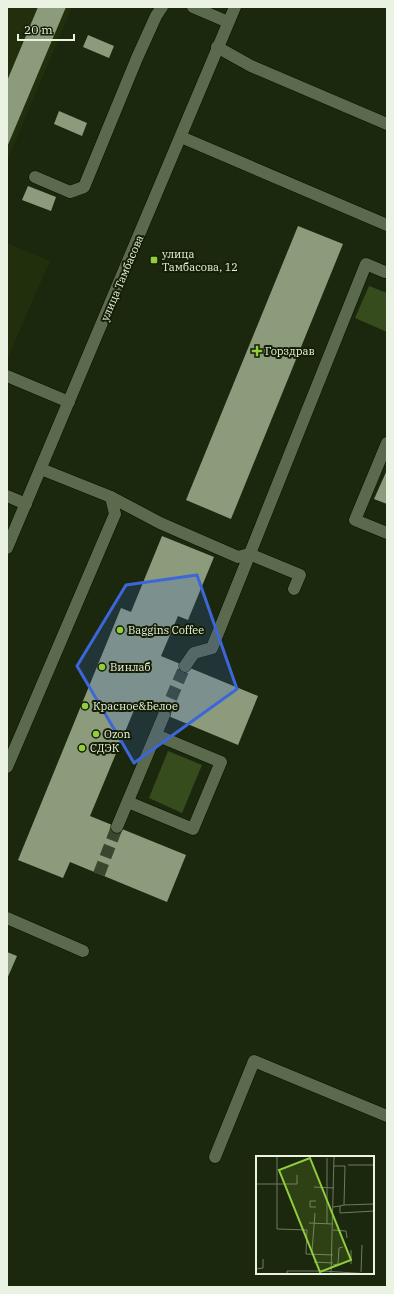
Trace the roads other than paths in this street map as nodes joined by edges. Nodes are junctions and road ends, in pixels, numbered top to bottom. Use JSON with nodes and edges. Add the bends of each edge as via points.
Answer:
{"nodes":[{"id":1,"x":162,"y":7,"type":"edge"},
{"id":2,"x":193,"y":7,"type":"edge"},
{"id":3,"x":235,"y":7,"type":"edge"},
{"id":4,"x":228,"y":22,"type":"junction"},
{"id":5,"x":217,"y":47,"type":"junction"},
{"id":6,"x":387,"y":124,"type":"edge"},
{"id":7,"x":181,"y":137,"type":"junction"},
{"id":8,"x":35,"y":176,"type":"dead end"},
{"id":9,"x":387,"y":225,"type":"edge"},
{"id":10,"x":385,"y":272,"type":"dead end"},
{"id":11,"x":7,"y":376,"type":"edge"},
{"id":12,"x":69,"y":402,"type":"junction"},
{"id":13,"x":387,"y":443,"type":"edge"},
{"id":14,"x":40,"y":469,"type":"junction"},
{"id":15,"x":7,"y":496,"type":"edge"},
{"id":16,"x":110,"y":497,"type":"junction"},
{"id":17,"x":26,"y":504,"type":"junction"},
{"id":18,"x":387,"y":533,"type":"edge"},
{"id":19,"x":7,"y":548,"type":"edge"},
{"id":20,"x":250,"y":554,"type":"junction"},
{"id":21,"x":294,"y":589,"type":"dead end"},
{"id":22,"x":185,"y":666,"type":"tunnel mouth"},
{"id":23,"x":164,"y":715,"type":"tunnel mouth"},
{"id":24,"x":156,"y":735,"type":"junction"},
{"id":25,"x":7,"y":767,"type":"edge"},
{"id":26,"x":128,"y":802,"type":"junction"},
{"id":27,"x":117,"y":827,"type":"tunnel mouth"},
{"id":28,"x":7,"y":918,"type":"edge"},
{"id":29,"x":83,"y":951,"type":"dead end"},
{"id":30,"x":387,"y":1116,"type":"edge"},
{"id":31,"x":215,"y":1157,"type":"dead end"}],
"edges":[{"from":1,"to":8,"type":"street","via":[[137,58],[84,187],[70,192]]},
{"from":2,"to":4,"type":"street"},
{"from":3,"to":4,"type":"street","name":"улица Тамбасова"},
{"from":4,"to":5,"type":"street","name":"улица Тамбасова"},
{"from":5,"to":6,"type":"street","via":[[252,66]]},
{"from":5,"to":7,"type":"street","name":"улица Тамбасова"},
{"from":7,"to":9,"type":"street"},
{"from":7,"to":12,"type":"street","name":"улица Тамбасова"},
{"from":10,"to":20,"type":"street","via":[[366,264]]},
{"from":11,"to":12,"type":"street"},
{"from":12,"to":14,"type":"street","name":"улица Тамбасова"},
{"from":13,"to":18,"type":"street","via":[[355,520]]},
{"from":14,"to":16,"type":"street"},
{"from":14,"to":17,"type":"street","name":"улица Тамбасова"},
{"from":15,"to":17,"type":"street"},
{"from":16,"to":20,"type":"street","via":[[160,523],[238,556]]},
{"from":16,"to":25,"type":"street","via":[[115,514]]},
{"from":17,"to":19,"type":"street","name":"улица Тамбасова"},
{"from":20,"to":21,"type":"street","via":[[300,575]]},
{"from":20,"to":22,"type":"street","via":[[212,648],[194,653]]},
{"from":23,"to":24,"type":"street"},
{"from":24,"to":26,"type":"street"},
{"from":24,"to":26,"type":"street","via":[[220,762],[193,829]]},
{"from":26,"to":27,"type":"street"},
{"from":28,"to":29,"type":"street"},
{"from":30,"to":31,"type":"street","via":[[254,1061]]}]}
